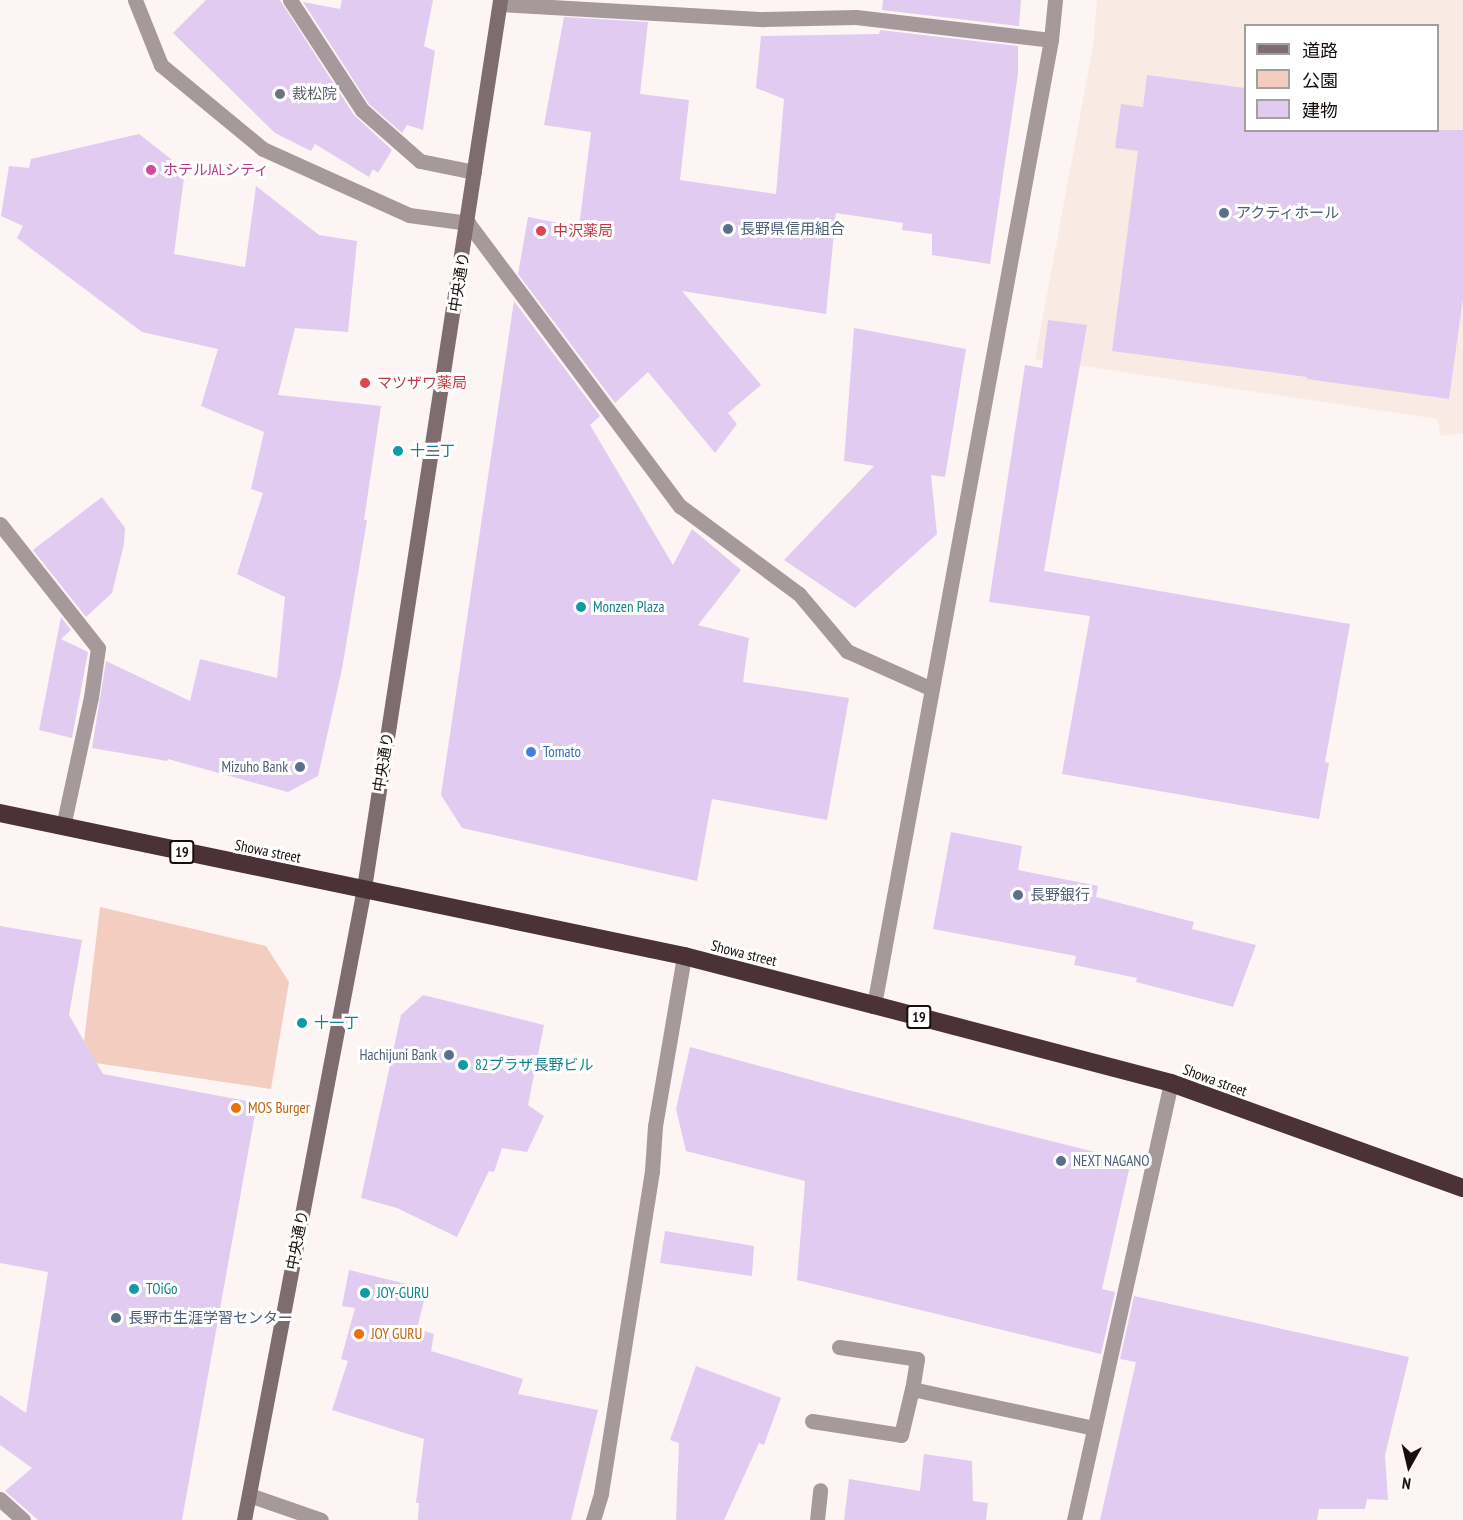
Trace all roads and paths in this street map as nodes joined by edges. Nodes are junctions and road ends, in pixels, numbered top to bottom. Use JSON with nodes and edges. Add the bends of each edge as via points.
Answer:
{"nodes":[{"id":1,"x":135,"y":0,"type":"edge"},
{"id":2,"x":290,"y":0,"type":"edge"},
{"id":3,"x":1055,"y":0,"type":"edge"},
{"id":4,"x":500,"y":2,"type":"edge"},
{"id":5,"x":1051,"y":40,"type":"junction"},
{"id":6,"x":474,"y":172,"type":"junction"},
{"id":7,"x":468,"y":223,"type":"junction"},
{"id":8,"x":0,"y":524,"type":"edge"},
{"id":9,"x":932,"y":689,"type":"junction"},
{"id":10,"x":0,"y":813,"type":"edge"},
{"id":11,"x":63,"y":827,"type":"junction"},
{"id":12,"x":364,"y":888,"type":"junction"},
{"id":13,"x":684,"y":956,"type":"junction"},
{"id":14,"x":874,"y":1005,"type":"junction"},
{"id":15,"x":1171,"y":1083,"type":"junction"},
{"id":16,"x":1463,"y":1188,"type":"edge"},
{"id":17,"x":839,"y":1347,"type":"dead end"},
{"id":18,"x":912,"y":1389,"type":"junction"},
{"id":19,"x":812,"y":1421,"type":"dead end"},
{"id":20,"x":1094,"y":1428,"type":"junction"},
{"id":21,"x":820,"y":1490,"type":"dead end"},
{"id":22,"x":249,"y":1495,"type":"junction"},
{"id":23,"x":0,"y":1499,"type":"edge"},
{"id":24,"x":23,"y":1520,"type":"edge"},
{"id":25,"x":244,"y":1520,"type":"edge"},
{"id":26,"x":321,"y":1520,"type":"edge"},
{"id":27,"x":593,"y":1520,"type":"edge"},
{"id":28,"x":817,"y":1520,"type":"edge"},
{"id":29,"x":1074,"y":1520,"type":"edge"}],
"edges":[{"from":1,"to":7,"type":"street","via":[[161,65],[263,149],[409,215]]},
{"from":2,"to":6,"type":"street","via":[[362,110],[420,161]]},
{"from":3,"to":5,"type":"street"},
{"from":4,"to":5,"type":"street","via":[[764,19],[856,17]]},
{"from":4,"to":6,"type":"street","name":"中央通り"},
{"from":5,"to":9,"type":"street"},
{"from":6,"to":7,"type":"street","name":"中央通り"},
{"from":7,"to":9,"type":"street","via":[[680,506],[799,594],[847,651]]},
{"from":7,"to":12,"type":"street","name":"中央通り"},
{"from":8,"to":11,"type":"street","via":[[98,648]]},
{"from":9,"to":14,"type":"street"},
{"from":10,"to":11,"type":"highway","name":"Showa street","number":"19"},
{"from":11,"to":12,"type":"highway","name":"Showa street","number":"19"},
{"from":12,"to":13,"type":"highway","name":"Showa street","number":"19"},
{"from":12,"to":22,"type":"street","name":"中央通り"},
{"from":13,"to":14,"type":"highway","name":"Showa street","number":"19"},
{"from":13,"to":27,"type":"street","via":[[603,1482]]},
{"from":14,"to":15,"type":"highway","name":"Showa street","number":"19"},
{"from":15,"to":16,"type":"highway","name":"Showa street","number":"19"},
{"from":15,"to":20,"type":"street"},
{"from":17,"to":18,"type":"street","via":[[917,1359]]},
{"from":18,"to":19,"type":"street","via":[[901,1435]]},
{"from":18,"to":20,"type":"street"},
{"from":20,"to":29,"type":"street"},
{"from":21,"to":28,"type":"street"},
{"from":22,"to":25,"type":"street","name":"中央通り"},
{"from":22,"to":26,"type":"street"},
{"from":23,"to":24,"type":"street"}]}
